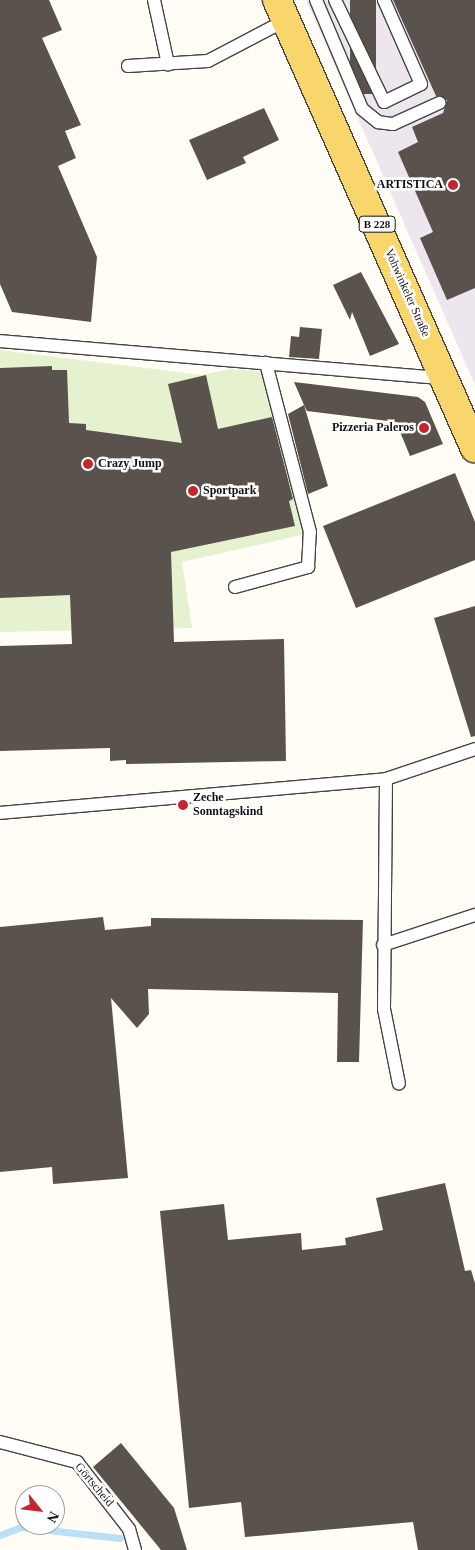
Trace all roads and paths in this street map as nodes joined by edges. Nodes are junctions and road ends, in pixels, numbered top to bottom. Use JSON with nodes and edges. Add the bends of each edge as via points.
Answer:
{"nodes":[{"id":1,"x":154,"y":0,"type":"edge"},
{"id":2,"x":316,"y":0,"type":"edge"},
{"id":3,"x":335,"y":0,"type":"edge"},
{"id":4,"x":384,"y":0,"type":"edge"},
{"id":5,"x":282,"y":10,"type":"edge"},
{"id":6,"x":168,"y":64,"type":"junction"},
{"id":7,"x":128,"y":66,"type":"dead end"},
{"id":8,"x":439,"y":103,"type":"dead end"},
{"id":9,"x":0,"y":341,"type":"edge"},
{"id":10,"x":266,"y":363,"type":"junction"},
{"id":11,"x":445,"y":378,"type":"junction"},
{"id":12,"x":475,"y":448,"type":"edge"},
{"id":13,"x":235,"y":587,"type":"dead end"},
{"id":14,"x":475,"y":750,"type":"edge"},
{"id":15,"x":386,"y":779,"type":"junction"},
{"id":16,"x":0,"y":813,"type":"edge"},
{"id":17,"x":475,"y":915,"type":"edge"},
{"id":18,"x":383,"y":945,"type":"junction"},
{"id":19,"x":399,"y":1084,"type":"dead end"},
{"id":20,"x":0,"y":1442,"type":"edge"},
{"id":21,"x":135,"y":1550,"type":"edge"}],
"edges":[{"from":1,"to":6,"type":"lane"},
{"from":2,"to":8,"type":"lane","via":[[362,109],[378,122],[393,124]]},
{"from":3,"to":4,"type":"lane","via":[[384,102],[421,84]]},
{"from":5,"to":6,"type":"lane","via":[[208,61]]},
{"from":5,"to":11,"type":"main road","name":"Vohwinkeler Straße","number":"B 228"},
{"from":6,"to":7,"type":"lane"},
{"from":9,"to":10,"type":"lane"},
{"from":10,"to":11,"type":"lane"},
{"from":10,"to":13,"type":"lane","via":[[310,532],[308,567]]},
{"from":11,"to":12,"type":"main road","name":"Vohwinkeler Straße","number":"B 228"},
{"from":14,"to":15,"type":"lane"},
{"from":15,"to":16,"type":"lane"},
{"from":15,"to":18,"type":"lane"},
{"from":17,"to":18,"type":"lane"},
{"from":18,"to":19,"type":"lane","via":[[384,1009]]},
{"from":20,"to":21,"type":"lane","name":"Görtscheid","via":[[77,1462],[129,1529]]}]}
